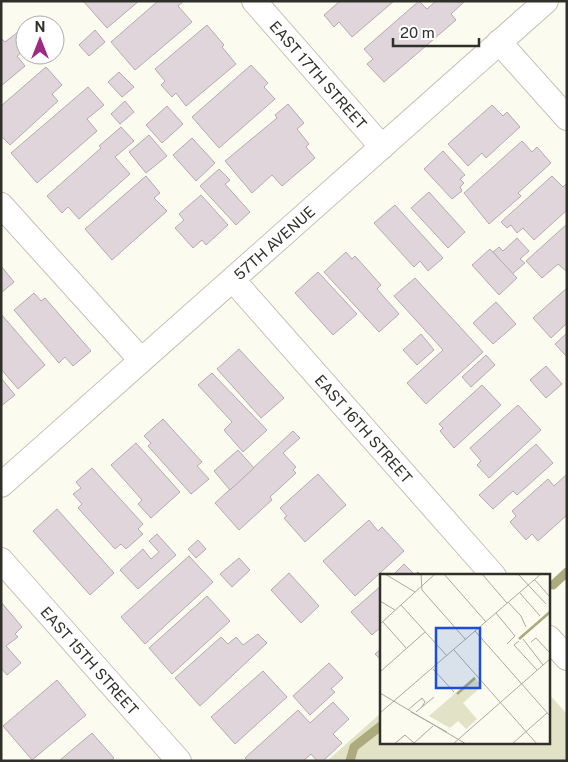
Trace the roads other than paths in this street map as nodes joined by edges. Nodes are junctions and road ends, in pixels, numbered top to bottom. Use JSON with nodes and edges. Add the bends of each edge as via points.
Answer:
{"nodes":[{"id":1,"x":254,"y":1,"type":"edge"},
{"id":2,"x":546,"y":1,"type":"edge"},
{"id":3,"x":500,"y":42,"type":"junction"},
{"id":4,"x":567,"y":118,"type":"edge"},
{"id":5,"x":382,"y":147,"type":"junction"},
{"id":6,"x":1,"y":205,"type":"edge"},
{"id":7,"x":234,"y":280,"type":"junction"},
{"id":8,"x":141,"y":360,"type":"junction"},
{"id":9,"x":1,"y":485,"type":"edge"},
{"id":10,"x":1,"y":560,"type":"edge"},
{"id":11,"x":492,"y":574,"type":"edge"},
{"id":12,"x":550,"y":639,"type":"edge"},
{"id":13,"x":567,"y":658,"type":"edge"},
{"id":14,"x":179,"y":761,"type":"edge"}],
"edges":[{"from":1,"to":5,"type":"street","name":"EAST 17TH STREET"},
{"from":2,"to":3,"type":"street","name":"57TH AVENUE"},
{"from":3,"to":4,"type":"street"},
{"from":3,"to":5,"type":"street","name":"57TH AVENUE"},
{"from":5,"to":7,"type":"street","name":"57TH AVENUE"},
{"from":6,"to":8,"type":"street"},
{"from":7,"to":8,"type":"street","name":"57TH AVENUE"},
{"from":7,"to":11,"type":"street","name":"EAST 16TH STREET"},
{"from":8,"to":9,"type":"street","name":"57TH AVENUE"},
{"from":10,"to":14,"type":"street","name":"EAST 15TH STREET"},
{"from":12,"to":13,"type":"street"}]}
